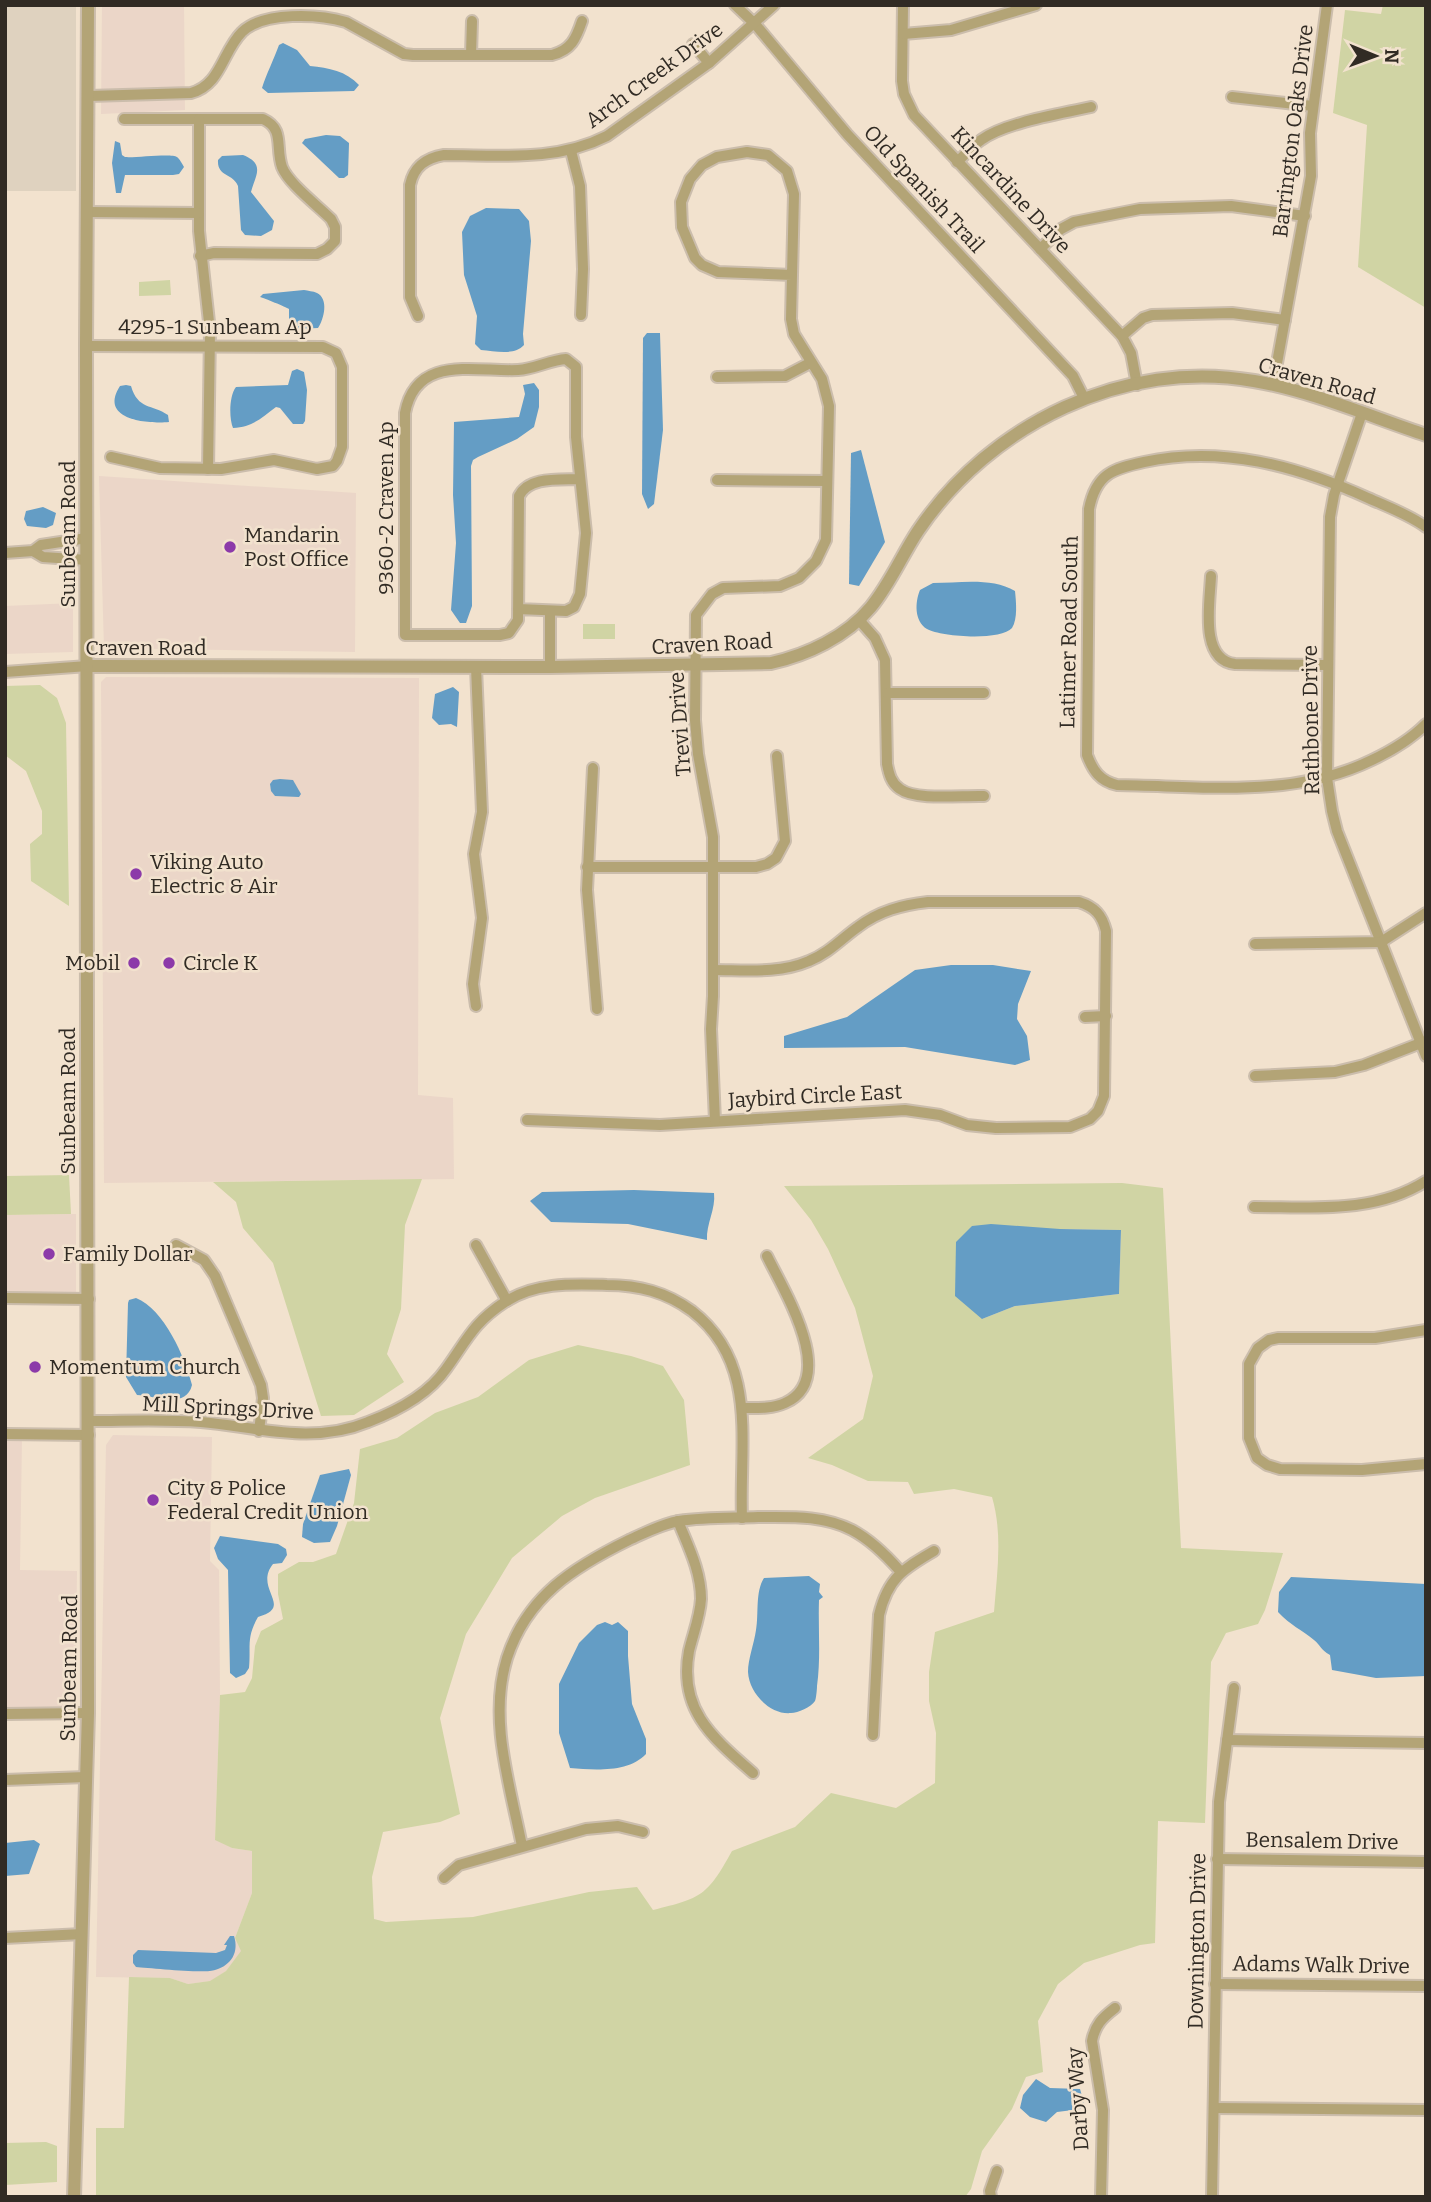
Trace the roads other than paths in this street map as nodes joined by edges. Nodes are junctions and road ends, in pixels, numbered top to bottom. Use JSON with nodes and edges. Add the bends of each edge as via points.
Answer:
{"nodes":[{"id":1,"x":88,"y":5,"type":"edge"},
{"id":2,"x":735,"y":5,"type":"edge"},
{"id":3,"x":774,"y":5,"type":"edge"},
{"id":4,"x":903,"y":5,"type":"edge"},
{"id":5,"x":1036,"y":5,"type":"edge"},
{"id":6,"x":1327,"y":5,"type":"edge"},
{"id":7,"x":472,"y":21,"type":"dead end"},
{"id":8,"x":582,"y":21,"type":"dead end"},
{"id":9,"x":755,"y":24,"type":"junction"},
{"id":10,"x":903,"y":34,"type":"junction"},
{"id":11,"x":693,"y":44,"type":"dead end"},
{"id":12,"x":471,"y":55,"type":"junction"},
{"id":13,"x":709,"y":63,"type":"junction"},
{"id":14,"x":89,"y":96,"type":"junction"},
{"id":15,"x":1232,"y":97,"type":"dead end"},
{"id":16,"x":1313,"y":106,"type":"junction"},
{"id":17,"x":1091,"y":107,"type":"dead end"},
{"id":18,"x":124,"y":119,"type":"dead end"},
{"id":19,"x":199,"y":119,"type":"junction"},
{"id":20,"x":571,"y":151,"type":"junction"},
{"id":21,"x":957,"y":162,"type":"junction"},
{"id":22,"x":88,"y":212,"type":"junction"},
{"id":23,"x":199,"y":213,"type":"junction"},
{"id":24,"x":1305,"y":216,"type":"junction"},
{"id":25,"x":1040,"y":249,"type":"junction"},
{"id":26,"x":200,"y":256,"type":"junction"},
{"id":27,"x":792,"y":275,"type":"junction"},
{"id":28,"x":581,"y":315,"type":"dead end"},
{"id":29,"x":418,"y":316,"type":"dead end"},
{"id":30,"x":1285,"y":320,"type":"junction"},
{"id":31,"x":1122,"y":337,"type":"junction"},
{"id":32,"x":86,"y":346,"type":"junction"},
{"id":33,"x":209,"y":346,"type":"junction"},
{"id":34,"x":810,"y":363,"type":"junction"},
{"id":35,"x":718,"y":377,"type":"dead end"},
{"id":36,"x":1138,"y":384,"type":"junction"},
{"id":37,"x":1273,"y":385,"type":"junction"},
{"id":38,"x":1084,"y":398,"type":"junction"},
{"id":39,"x":1362,"y":414,"type":"junction"},
{"id":40,"x":1426,"y":435,"type":"edge"},
{"id":41,"x":111,"y":457,"type":"dead end"},
{"id":42,"x":208,"y":469,"type":"junction"},
{"id":43,"x":580,"y":479,"type":"junction"},
{"id":44,"x":717,"y":480,"type":"dead end"},
{"id":45,"x":827,"y":481,"type":"junction"},
{"id":46,"x":1338,"y":484,"type":"junction"},
{"id":47,"x":1426,"y":527,"type":"edge"},
{"id":48,"x":87,"y":538,"type":"junction"},
{"id":49,"x":33,"y":551,"type":"junction"},
{"id":50,"x":5,"y":553,"type":"edge"},
{"id":51,"x":87,"y":560,"type":"junction"},
{"id":52,"x":1211,"y":576,"type":"dead end"},
{"id":53,"x":518,"y":609,"type":"junction"},
{"id":54,"x":550,"y":611,"type":"junction"},
{"id":55,"x":859,"y":620,"type":"junction"},
{"id":56,"x":1328,"y":665,"type":"junction"},
{"id":57,"x":88,"y":666,"type":"junction"},
{"id":58,"x":695,"y":666,"type":"junction"},
{"id":59,"x":476,"y":667,"type":"junction"},
{"id":60,"x":550,"y":667,"type":"junction"},
{"id":61,"x":5,"y":672,"type":"edge"},
{"id":62,"x":887,"y":693,"type":"junction"},
{"id":63,"x":984,"y":693,"type":"dead end"},
{"id":64,"x":1426,"y":724,"type":"edge"},
{"id":65,"x":777,"y":756,"type":"dead end"},
{"id":66,"x":593,"y":768,"type":"dead end"},
{"id":67,"x":1328,"y":778,"type":"junction"},
{"id":68,"x":984,"y":796,"type":"dead end"},
{"id":69,"x":587,"y":867,"type":"junction"},
{"id":70,"x":714,"y":868,"type":"junction"},
{"id":71,"x":1426,"y":914,"type":"edge"},
{"id":72,"x":1381,"y":942,"type":"junction"},
{"id":73,"x":1255,"y":943,"type":"dead end"},
{"id":74,"x":713,"y":970,"type":"junction"},
{"id":75,"x":476,"y":1006,"type":"dead end"},
{"id":76,"x":597,"y":1009,"type":"dead end"},
{"id":77,"x":1105,"y":1016,"type":"junction"},
{"id":78,"x":1085,"y":1017,"type":"dead end"},
{"id":79,"x":1423,"y":1042,"type":"edge"},
{"id":80,"x":1426,"y":1056,"type":"edge"},
{"id":81,"x":1255,"y":1076,"type":"dead end"},
{"id":82,"x":527,"y":1120,"type":"dead end"},
{"id":83,"x":715,"y":1121,"type":"junction"},
{"id":84,"x":1426,"y":1181,"type":"edge"},
{"id":85,"x":1254,"y":1207,"type":"dead end"},
{"id":86,"x":176,"y":1245,"type":"dead end"},
{"id":87,"x":476,"y":1245,"type":"dead end"},
{"id":88,"x":767,"y":1256,"type":"dead end"},
{"id":89,"x":5,"y":1298,"type":"edge"},
{"id":90,"x":89,"y":1299,"type":"junction"},
{"id":91,"x":507,"y":1301,"type":"junction"},
{"id":92,"x":1426,"y":1329,"type":"edge"},
{"id":93,"x":742,"y":1408,"type":"junction"},
{"id":94,"x":89,"y":1428,"type":"junction"},
{"id":95,"x":259,"y":1431,"type":"junction"},
{"id":96,"x":5,"y":1434,"type":"edge"},
{"id":97,"x":1426,"y":1464,"type":"edge"},
{"id":98,"x":741,"y":1518,"type":"junction"},
{"id":99,"x":678,"y":1521,"type":"junction"},
{"id":100,"x":933,"y":1551,"type":"dead end"},
{"id":101,"x":900,"y":1571,"type":"junction"},
{"id":102,"x":1234,"y":1688,"type":"dead end"},
{"id":103,"x":88,"y":1713,"type":"junction"},
{"id":104,"x":5,"y":1714,"type":"edge"},
{"id":105,"x":873,"y":1735,"type":"dead end"},
{"id":106,"x":1227,"y":1740,"type":"junction"},
{"id":107,"x":1426,"y":1743,"type":"edge"},
{"id":108,"x":753,"y":1773,"type":"dead end"},
{"id":109,"x":86,"y":1777,"type":"junction"},
{"id":110,"x":5,"y":1780,"type":"edge"},
{"id":111,"x":643,"y":1832,"type":"dead end"},
{"id":112,"x":522,"y":1846,"type":"junction"},
{"id":113,"x":1217,"y":1859,"type":"junction"},
{"id":114,"x":1426,"y":1862,"type":"edge"},
{"id":115,"x":444,"y":1878,"type":"dead end"},
{"id":116,"x":82,"y":1934,"type":"junction"},
{"id":117,"x":5,"y":1938,"type":"edge"},
{"id":118,"x":1215,"y":1983,"type":"junction"},
{"id":119,"x":1426,"y":1986,"type":"edge"},
{"id":120,"x":1115,"y":2008,"type":"dead end"},
{"id":121,"x":1214,"y":2108,"type":"junction"},
{"id":122,"x":1426,"y":2110,"type":"edge"},
{"id":123,"x":997,"y":2171,"type":"dead end"},
{"id":124,"x":74,"y":2197,"type":"edge"},
{"id":125,"x":991,"y":2197,"type":"edge"},
{"id":126,"x":1101,"y":2197,"type":"edge"},
{"id":127,"x":1212,"y":2197,"type":"edge"}],
"edges":[{"from":1,"to":14,"type":"street","name":"Sunbeam Road"},
{"from":2,"to":9,"type":"street","name":"Old Spanish Trail"},
{"from":3,"to":9,"type":"street","name":"Arch Creek Drive"},
{"from":4,"to":10,"type":"street","name":"Kincardine Drive"},
{"from":5,"to":10,"type":"street","via":[[951,30]]},
{"from":6,"to":16,"type":"street","name":"Barrington Oaks Drive"},
{"from":7,"to":12,"type":"street"},
{"from":8,"to":12,"type":"street","via":[[572,46],[562,52]]},
{"from":9,"to":13,"type":"street","name":"Arch Creek Drive"},
{"from":9,"to":38,"type":"street","name":"Old Spanish Trail","via":[[847,134],[1073,376]]},
{"from":10,"to":21,"type":"street","name":"Kincardine Drive","via":[[902,81],[908,106]]},
{"from":11,"to":13,"type":"street"},
{"from":12,"to":14,"type":"street","via":[[404,54],[336,19],[272,18],[241,33],[214,79],[201,90]]},
{"from":13,"to":20,"type":"street","name":"Arch Creek Drive","via":[[607,136]]},
{"from":14,"to":22,"type":"street","name":"Sunbeam Road"},
{"from":15,"to":16,"type":"street"},
{"from":16,"to":24,"type":"street","name":"Barrington Oaks Drive"},
{"from":17,"to":21,"type":"street","via":[[991,134]]},
{"from":18,"to":19,"type":"street"},
{"from":19,"to":23,"type":"street"},
{"from":19,"to":26,"type":"street","via":[[271,123],[278,134],[286,174],[335,226],[335,241],[317,254]]},
{"from":20,"to":28,"type":"street","via":[[580,197]]},
{"from":20,"to":29,"type":"street","name":"Arch Creek Drive","via":[[444,155],[415,170],[410,186],[410,298]]},
{"from":21,"to":25,"type":"street","name":"Kincardine Drive"},
{"from":22,"to":23,"type":"street"},
{"from":22,"to":32,"type":"street","name":"Sunbeam Road"},
{"from":23,"to":26,"type":"street"},
{"from":24,"to":25,"type":"street","via":[[1231,206],[1140,209],[1074,222]]},
{"from":24,"to":30,"type":"street","name":"Barrington Oaks Drive"},
{"from":25,"to":31,"type":"street","name":"Kincardine Drive"},
{"from":26,"to":33,"type":"street"},
{"from":27,"to":27,"type":"street","name":"Trevi Drive","via":[[794,194],[787,171],[768,155],[747,152],[708,162],[685,187],[681,202],[682,227],[695,258],[712,270],[734,274]]},
{"from":27,"to":34,"type":"street","name":"Trevi Drive","via":[[794,334]]},
{"from":30,"to":31,"type":"street","via":[[1232,313],[1152,314]]},
{"from":30,"to":37,"type":"street","name":"Barrington Oaks Drive"},
{"from":31,"to":36,"type":"street","name":"Kincardine Drive"},
{"from":32,"to":33,"type":"street","name":"4295-1 Sunbeam Ap"},
{"from":32,"to":48,"type":"street","name":"Sunbeam Road"},
{"from":33,"to":42,"type":"street"},
{"from":33,"to":42,"type":"street","name":"4295-1 Sunbeam Ap","via":[[329,348],[342,367],[342,433],[340,454],[327,468],[274,460]]},
{"from":34,"to":35,"type":"street","via":[[774,377]]},
{"from":34,"to":45,"type":"street","name":"Trevi Drive","via":[[825,386],[829,406]]},
{"from":36,"to":37,"type":"street","name":"Craven Road","via":[[1203,377]]},
{"from":36,"to":38,"type":"street","name":"Craven Road"},
{"from":37,"to":39,"type":"street","name":"Craven Road"},
{"from":38,"to":55,"type":"street","name":"Craven Road","via":[[1022,429],[970,469],[937,504]]},
{"from":39,"to":40,"type":"street","name":"Craven Road"},
{"from":39,"to":46,"type":"street","name":"Rathbone Drive"},
{"from":41,"to":42,"type":"street","name":"4295-1 Sunbeam Ap","via":[[160,468]]},
{"from":43,"to":53,"type":"street","via":[[537,482],[519,496]]},
{"from":43,"to":53,"type":"street","name":"9360-2 Craven Ap","via":[[576,367],[572,362],[556,360],[520,370],[439,372],[419,383],[407,401],[405,635],[509,633]]},
{"from":43,"to":54,"type":"street","name":"9360-2 Craven Ap","via":[[586,533],[580,594],[574,607]]},
{"from":44,"to":45,"type":"street"},
{"from":45,"to":58,"type":"street","name":"Trevi Drive","via":[[826,540],[816,561],[799,578],[779,586],[734,586],[712,594],[696,615]]},
{"from":46,"to":47,"type":"street"},
{"from":46,"to":56,"type":"street","name":"Rathbone Drive","via":[[1330,517]]},
{"from":46,"to":67,"type":"street","name":"Latimer Road South","via":[[1254,460],[1188,455],[1119,467],[1096,487],[1089,509],[1087,755],[1098,776],[1116,785],[1263,787]]},
{"from":48,"to":49,"type":"street","via":[[41,545]]},
{"from":48,"to":51,"type":"street","name":"Sunbeam Road"},
{"from":49,"to":50,"type":"street"},
{"from":49,"to":51,"type":"street","via":[[43,557]]},
{"from":51,"to":57,"type":"street","name":"Sunbeam Road"},
{"from":52,"to":56,"type":"street","via":[[1210,639],[1223,662]]},
{"from":53,"to":54,"type":"street","name":"9360-2 Craven Ap"},
{"from":54,"to":60,"type":"street"},
{"from":55,"to":58,"type":"street","name":"Craven Road","via":[[830,641],[789,659]]},
{"from":55,"to":62,"type":"street","via":[[885,660]]},
{"from":56,"to":67,"type":"street","name":"Rathbone Drive"},
{"from":57,"to":59,"type":"street","name":"Craven Road"},
{"from":57,"to":61,"type":"street","name":"Craven Road"},
{"from":57,"to":90,"type":"street","name":"Sunbeam Road"},
{"from":58,"to":60,"type":"street","name":"Craven Road"},
{"from":58,"to":70,"type":"street","name":"Trevi Drive","via":[[698,754],[710,814]]},
{"from":59,"to":60,"type":"street","name":"Craven Road"},
{"from":59,"to":75,"type":"street","via":[[482,812],[474,854],[482,918],[473,985]]},
{"from":62,"to":63,"type":"street"},
{"from":62,"to":68,"type":"street","via":[[887,764],[898,788],[918,795]]},
{"from":64,"to":67,"type":"street","via":[[1383,755]]},
{"from":65,"to":70,"type":"street","via":[[785,831],[781,851],[756,867]]},
{"from":66,"to":69,"type":"street"},
{"from":67,"to":72,"type":"street","name":"Rathbone Drive","via":[[1337,831]]},
{"from":69,"to":70,"type":"street"},
{"from":69,"to":76,"type":"street"},
{"from":70,"to":74,"type":"street","name":"Trevi Drive"},
{"from":71,"to":72,"type":"street"},
{"from":72,"to":73,"type":"street"},
{"from":72,"to":79,"type":"street","name":"Rathbone Drive"},
{"from":74,"to":77,"type":"street","via":[[789,968],[827,952],[875,916],[908,904],[1079,902],[1100,916],[1106,931]]},
{"from":74,"to":83,"type":"street","name":"Trevi Drive","via":[[710,1029]]},
{"from":77,"to":78,"type":"street"},
{"from":77,"to":83,"type":"street","name":"Jaybird Circle East","via":[[1104,1096],[1098,1111],[1082,1124],[996,1128],[905,1110]]},
{"from":79,"to":80,"type":"street","name":"Rathbone Drive"},
{"from":79,"to":81,"type":"street","via":[[1335,1072]]},
{"from":82,"to":83,"type":"street","name":"Jaybird Circle East","via":[[626,1125]]},
{"from":84,"to":85,"type":"street","via":[[1395,1196],[1359,1205]]},
{"from":86,"to":95,"type":"street","via":[[204,1260],[215,1276],[261,1385]]},
{"from":87,"to":91,"type":"street"},
{"from":88,"to":93,"type":"street","via":[[792,1308],[810,1368],[807,1381],[787,1403]]},
{"from":89,"to":90,"type":"street"},
{"from":90,"to":94,"type":"street","name":"Sunbeam Road"},
{"from":91,"to":93,"type":"street","name":"Mill Springs Drive","via":[[550,1286],[651,1289],[684,1306],[721,1340],[732,1361]]},
{"from":91,"to":95,"type":"street","name":"Mill Springs Drive","via":[[470,1331],[446,1370],[412,1401],[367,1423],[325,1433]]},
{"from":92,"to":97,"type":"street","via":[[1375,1338],[1278,1338],[1263,1344],[1249,1364],[1249,1438],[1257,1458],[1267,1465],[1362,1469]]},
{"from":93,"to":98,"type":"street","name":"Mill Springs Drive"},
{"from":94,"to":95,"type":"street","name":"Mill Springs Drive","via":[[202,1422]]},
{"from":94,"to":96,"type":"street","name":"Mill Springs Drive"},
{"from":94,"to":103,"type":"street","name":"Sunbeam Road"},
{"from":98,"to":99,"type":"street"},
{"from":98,"to":101,"type":"street","via":[[829,1521],[869,1540]]},
{"from":99,"to":108,"type":"street","via":[[700,1586],[688,1689],[706,1730]]},
{"from":99,"to":112,"type":"street","via":[[646,1532],[567,1574],[537,1603],[517,1633],[501,1683],[499,1713]]},
{"from":100,"to":101,"type":"street"},
{"from":101,"to":105,"type":"street","via":[[883,1598],[879,1615]]},
{"from":102,"to":106,"type":"street","name":"Downington Drive"},
{"from":103,"to":104,"type":"street"},
{"from":103,"to":109,"type":"street","name":"Sunbeam Road"},
{"from":106,"to":107,"type":"street"},
{"from":106,"to":113,"type":"street","name":"Downington Drive"},
{"from":109,"to":110,"type":"street"},
{"from":109,"to":116,"type":"street","name":"Sunbeam Road"},
{"from":111,"to":112,"type":"street","via":[[602,1826]]},
{"from":112,"to":115,"type":"street","via":[[459,1866]]},
{"from":113,"to":114,"type":"street","name":"Bensalem Drive"},
{"from":113,"to":118,"type":"street","name":"Downington Drive"},
{"from":116,"to":117,"type":"street"},
{"from":116,"to":124,"type":"street","name":"Sunbeam Road"},
{"from":118,"to":119,"type":"street","name":"Adams Walk Drive"},
{"from":118,"to":121,"type":"street","name":"Downington Drive"},
{"from":120,"to":126,"type":"street","name":"Darby Way","via":[[1100,2020],[1092,2041],[1102,2101]]},
{"from":121,"to":122,"type":"street"},
{"from":121,"to":127,"type":"street","name":"Downington Drive"},
{"from":123,"to":125,"type":"street"}]}
